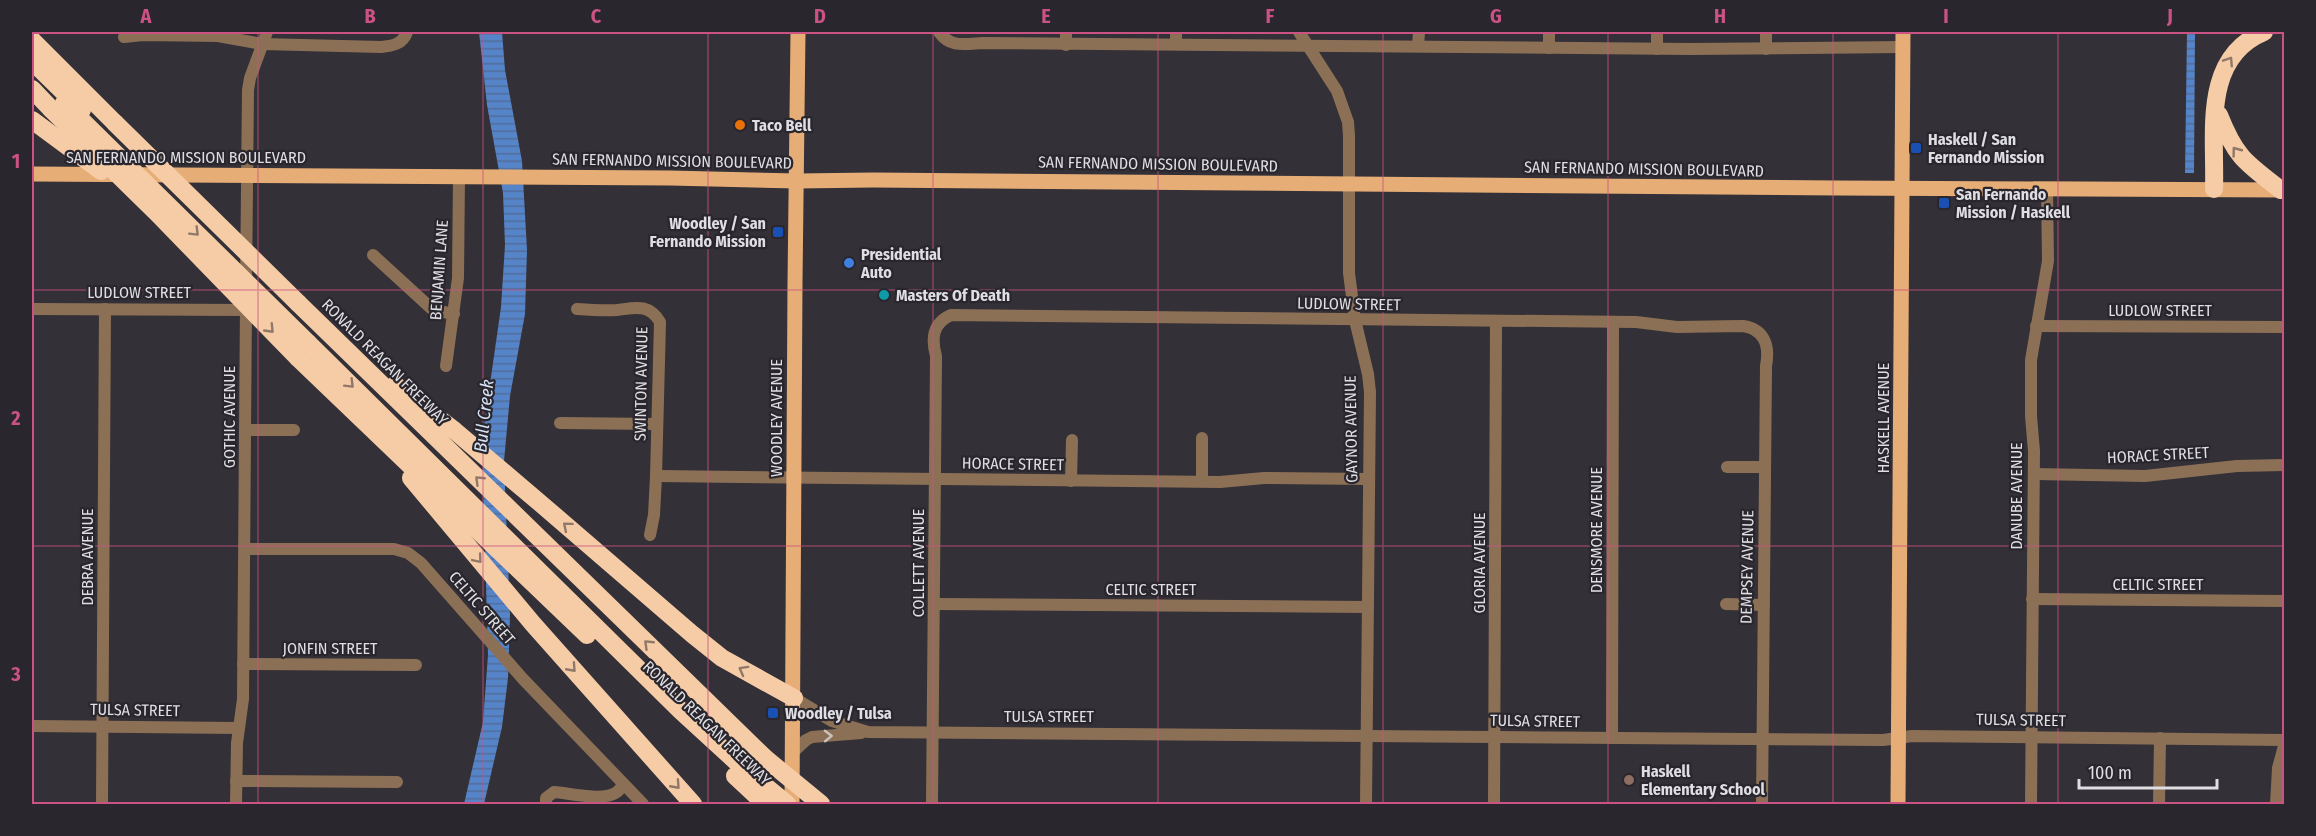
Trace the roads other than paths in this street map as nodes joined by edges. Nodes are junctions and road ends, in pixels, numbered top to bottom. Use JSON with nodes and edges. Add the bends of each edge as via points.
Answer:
{"nodes":[{"id":1,"x":41,"y":32,"type":"edge"},
{"id":2,"x":267,"y":32,"type":"edge"},
{"id":3,"x":798,"y":32,"type":"edge"},
{"id":4,"x":1299,"y":32,"type":"edge"},
{"id":5,"x":1419,"y":32,"type":"edge"},
{"id":6,"x":1549,"y":32,"type":"edge"},
{"id":7,"x":1657,"y":32,"type":"edge"},
{"id":8,"x":1766,"y":32,"type":"edge"},
{"id":9,"x":1903,"y":32,"type":"edge"},
{"id":10,"x":2264,"y":32,"type":"edge"},
{"id":11,"x":940,"y":34,"type":"edge"},
{"id":12,"x":404,"y":36,"type":"edge"},
{"id":13,"x":124,"y":37,"type":"dead end"},
{"id":14,"x":1066,"y":38,"type":"edge"},
{"id":15,"x":1176,"y":38,"type":"edge"},
{"id":16,"x":32,"y":40,"type":"edge"},
{"id":17,"x":262,"y":44,"type":"junction"},
{"id":18,"x":1307,"y":45,"type":"junction"},
{"id":19,"x":1418,"y":46,"type":"junction"},
{"id":20,"x":1903,"y":47,"type":"junction"},
{"id":21,"x":1549,"y":48,"type":"junction"},
{"id":22,"x":1657,"y":49,"type":"junction"},
{"id":23,"x":1766,"y":49,"type":"junction"},
{"id":24,"x":32,"y":61,"type":"edge"},
{"id":25,"x":32,"y":71,"type":"edge"},
{"id":26,"x":32,"y":89,"type":"edge"},
{"id":27,"x":2215,"y":105,"type":"junction"},
{"id":28,"x":57,"y":106,"type":"junction"},
{"id":29,"x":105,"y":117,"type":"junction"},
{"id":30,"x":32,"y":120,"type":"edge"},
{"id":31,"x":32,"y":174,"type":"edge"},
{"id":32,"x":246,"y":175,"type":"junction"},
{"id":33,"x":459,"y":176,"type":"junction"},
{"id":34,"x":797,"y":181,"type":"junction"},
{"id":35,"x":1350,"y":184,"type":"junction"},
{"id":36,"x":1902,"y":189,"type":"junction"},
{"id":37,"x":2047,"y":189,"type":"junction"},
{"id":38,"x":2214,"y":189,"type":"junction"},
{"id":39,"x":2283,"y":190,"type":"edge"},
{"id":40,"x":156,"y":212,"type":"junction"},
{"id":41,"x":373,"y":255,"type":"dead end"},
{"id":42,"x":32,"y":309,"type":"edge"},
{"id":43,"x":105,"y":309,"type":"junction"},
{"id":44,"x":577,"y":309,"type":"dead end"},
{"id":45,"x":246,"y":310,"type":"junction"},
{"id":46,"x":454,"y":314,"type":"junction"},
{"id":47,"x":1355,"y":320,"type":"junction"},
{"id":48,"x":1496,"y":322,"type":"junction"},
{"id":49,"x":939,"y":323,"type":"joint"},
{"id":50,"x":1613,"y":323,"type":"junction"},
{"id":51,"x":2036,"y":326,"type":"junction"},
{"id":52,"x":2284,"y":327,"type":"edge"},
{"id":53,"x":1759,"y":332,"type":"joint"},
{"id":54,"x":330,"y":334,"type":"junction"},
{"id":55,"x":303,"y":350,"type":"junction"},
{"id":56,"x":446,"y":366,"type":"dead end"},
{"id":57,"x":560,"y":423,"type":"dead end"},
{"id":58,"x":656,"y":424,"type":"junction"},
{"id":59,"x":372,"y":427,"type":"junction"},
{"id":60,"x":246,"y":430,"type":"junction"},
{"id":61,"x":294,"y":430,"type":"dead end"},
{"id":62,"x":1202,"y":438,"type":"dead end"},
{"id":63,"x":1072,"y":440,"type":"dead end"},
{"id":64,"x":2284,"y":465,"type":"edge"},
{"id":65,"x":1727,"y":467,"type":"dead end"},
{"id":66,"x":1765,"y":467,"type":"junction"},
{"id":67,"x":2034,"y":474,"type":"junction"},
{"id":68,"x":656,"y":476,"type":"junction"},
{"id":69,"x":794,"y":477,"type":"junction"},
{"id":70,"x":1369,"y":479,"type":"junction"},
{"id":71,"x":935,"y":480,"type":"junction"},
{"id":72,"x":1071,"y":481,"type":"junction"},
{"id":73,"x":1202,"y":482,"type":"junction"},
{"id":74,"x":444,"y":487,"type":"junction"},
{"id":75,"x":650,"y":535,"type":"dead end"},
{"id":76,"x":245,"y":549,"type":"junction"},
{"id":77,"x":2032,"y":599,"type":"junction"},
{"id":78,"x":2284,"y":602,"type":"edge"},
{"id":79,"x":934,"y":604,"type":"junction"},
{"id":80,"x":1726,"y":604,"type":"dead end"},
{"id":81,"x":1764,"y":605,"type":"junction"},
{"id":82,"x":1368,"y":607,"type":"junction"},
{"id":83,"x":243,"y":664,"type":"junction"},
{"id":84,"x":416,"y":665,"type":"dead end"},
{"id":85,"x":794,"y":698,"type":"junction"},
{"id":86,"x":32,"y":726,"type":"edge"},
{"id":87,"x":102,"y":726,"type":"junction"},
{"id":88,"x":239,"y":728,"type":"junction"},
{"id":89,"x":868,"y":732,"type":"junction"},
{"id":90,"x":933,"y":732,"type":"junction"},
{"id":91,"x":1367,"y":736,"type":"junction"},
{"id":92,"x":1494,"y":736,"type":"junction"},
{"id":93,"x":2031,"y":736,"type":"junction"},
{"id":94,"x":1898,"y":737,"type":"junction"},
{"id":95,"x":1611,"y":738,"type":"junction"},
{"id":96,"x":1762,"y":738,"type":"junction"},
{"id":97,"x":2160,"y":738,"type":"junction"},
{"id":98,"x":2284,"y":740,"type":"edge"},
{"id":99,"x":2284,"y":746,"type":"edge"},
{"id":100,"x":793,"y":752,"type":"junction"},
{"id":101,"x":236,"y":781,"type":"junction"},
{"id":102,"x":396,"y":782,"type":"dead end"},
{"id":103,"x":623,"y":784,"type":"junction"},
{"id":104,"x":762,"y":796,"type":"edge"},
{"id":105,"x":102,"y":804,"type":"edge"},
{"id":106,"x":236,"y":804,"type":"edge"},
{"id":107,"x":546,"y":804,"type":"edge"},
{"id":108,"x":643,"y":804,"type":"edge"},
{"id":109,"x":693,"y":804,"type":"edge"},
{"id":110,"x":786,"y":804,"type":"edge"},
{"id":111,"x":792,"y":804,"type":"edge"},
{"id":112,"x":821,"y":804,"type":"edge"},
{"id":113,"x":932,"y":804,"type":"edge"},
{"id":114,"x":1366,"y":804,"type":"edge"},
{"id":115,"x":1494,"y":804,"type":"edge"},
{"id":116,"x":1762,"y":804,"type":"edge"},
{"id":117,"x":1898,"y":804,"type":"edge"},
{"id":118,"x":2031,"y":804,"type":"edge"},
{"id":119,"x":2159,"y":804,"type":"edge"},
{"id":120,"x":2276,"y":804,"type":"edge"}],
"edges":[{"from":1,"to":29,"type":"highway"},
{"from":2,"to":17,"type":"street","name":"GOTHIC AVENUE"},
{"from":3,"to":34,"type":"main road","name":"WOODLEY AVENUE"},
{"from":4,"to":18,"type":"street","name":"GAYNOR AVENUE"},
{"from":5,"to":19,"type":"street"},
{"from":6,"to":21,"type":"street"},
{"from":7,"to":22,"type":"street"},
{"from":8,"to":23,"type":"street"},
{"from":9,"to":20,"type":"main road","name":"HASKELL AVENUE"},
{"from":27,"to":10,"type":"highway","one_way":true,"via":[[2218,83],[2229,60],[2244,44]]},
{"from":11,"to":14,"type":"street","via":[[956,45]]},
{"from":12,"to":17,"type":"street","via":[[381,47]]},
{"from":13,"to":17,"type":"street","via":[[218,36]]},
{"from":14,"to":15,"type":"street"},
{"from":15,"to":18,"type":"street"},
{"from":16,"to":29,"type":"highway","name":"RONALD REAGAN FREEWAY"},
{"from":17,"to":32,"type":"street","name":"GOTHIC AVENUE","via":[[248,90]]},
{"from":18,"to":19,"type":"street"},
{"from":18,"to":35,"type":"street","name":"GAYNOR AVENUE","via":[[1341,101],[1349,136]]},
{"from":19,"to":21,"type":"street"},
{"from":20,"to":23,"type":"street"},
{"from":20,"to":36,"type":"main road","name":"HASKELL AVENUE"},
{"from":21,"to":22,"type":"street"},
{"from":22,"to":23,"type":"street"},
{"from":24,"to":29,"type":"highway","via":[[88,116]]},
{"from":25,"to":28,"type":"highway"},
{"from":26,"to":28,"type":"highway","name":"RONALD REAGAN FREEWAY"},
{"from":27,"to":38,"type":"highway"},
{"from":39,"to":27,"type":"highway","one_way":true,"via":[[2239,155],[2226,135]]},
{"from":28,"to":40,"type":"highway","name":"RONALD REAGAN FREEWAY","bridge":true},
{"from":28,"to":55,"type":"highway","one_way":true,"bridge":true},
{"from":29,"to":54,"type":"highway","name":"RONALD REAGAN FREEWAY","bridge":true},
{"from":30,"to":40,"type":"highway","bridge":true},
{"from":31,"to":32,"type":"main road","name":"SAN FERNANDO MISSION BOULEVARD"},
{"from":32,"to":33,"type":"main road","name":"SAN FERNANDO MISSION BOULEVARD"},
{"from":32,"to":45,"type":"street","name":"GOTHIC AVENUE"},
{"from":33,"to":34,"type":"main road","name":"SAN FERNANDO MISSION BOULEVARD"},
{"from":33,"to":46,"type":"street","name":"BENJAMIN LANE"},
{"from":34,"to":35,"type":"main road","name":"SAN FERNANDO MISSION BOULEVARD"},
{"from":34,"to":69,"type":"main road","name":"WOODLEY AVENUE"},
{"from":35,"to":36,"type":"main road","name":"SAN FERNANDO MISSION BOULEVARD"},
{"from":35,"to":47,"type":"street","name":"GAYNOR AVENUE","via":[[1348,273]]},
{"from":36,"to":37,"type":"main road","name":"SAN FERNANDO MISSION BOULEVARD"},
{"from":36,"to":94,"type":"main road","name":"HASKELL AVENUE"},
{"from":37,"to":38,"type":"main road","name":"SAN FERNANDO MISSION BOULEVARD"},
{"from":37,"to":51,"type":"street","name":"DANUBE AVENUE","via":[[2048,261]]},
{"from":38,"to":39,"type":"main road","name":"SAN FERNANDO MISSION BOULEVARD"},
{"from":40,"to":55,"type":"highway","name":"RONALD REAGAN FREEWAY","one_way":true,"bridge":true},
{"from":41,"to":46,"type":"street","via":[[433,310]]},
{"from":42,"to":43,"type":"street","name":"LUDLOW STREET"},
{"from":43,"to":45,"type":"street","name":"LUDLOW STREET"},
{"from":43,"to":87,"type":"street","name":"DEBRA AVENUE"},
{"from":44,"to":58,"type":"street","name":"SWINTON AVENUE","via":[[639,307],[656,315],[661,332]]},
{"from":45,"to":60,"type":"street","name":"GOTHIC AVENUE"},
{"from":46,"to":56,"type":"street","name":"BENJAMIN LANE"},
{"from":47,"to":48,"type":"street","name":"LUDLOW STREET"},
{"from":47,"to":49,"type":"street","name":"LUDLOW STREET","via":[[951,315]]},
{"from":47,"to":70,"type":"street","name":"GAYNOR AVENUE","via":[[1369,383]]},
{"from":48,"to":50,"type":"street","name":"LUDLOW STREET"},
{"from":48,"to":92,"type":"street","name":"GLORIA AVENUE"},
{"from":49,"to":71,"type":"street","name":"COLLETT AVENUE","via":[[933,336]]},
{"from":50,"to":53,"type":"street","name":"LUDLOW STREET","via":[[1743,326]]},
{"from":50,"to":95,"type":"street","name":"DENSMORE AVENUE"},
{"from":51,"to":52,"type":"street","name":"LUDLOW STREET"},
{"from":51,"to":67,"type":"street","name":"DANUBE AVENUE","via":[[2030,388]]},
{"from":53,"to":66,"type":"street","name":"DEMPSEY AVENUE","via":[[1767,343],[1768,354]]},
{"from":85,"to":54,"type":"highway","one_way":true,"via":[[722,658],[455,431]]},
{"from":112,"to":54,"type":"highway","name":"RONALD REAGAN FREEWAY","one_way":true,"bridge":true,"via":[[765,758]]},
{"from":55,"to":59,"type":"highway","name":"RONALD REAGAN FREEWAY"},
{"from":55,"to":74,"type":"highway","one_way":true},
{"from":57,"to":58,"type":"street"},
{"from":58,"to":68,"type":"street","name":"SWINTON AVENUE"},
{"from":59,"to":74,"type":"highway","name":"RONALD REAGAN FREEWAY"},
{"from":59,"to":109,"type":"highway","one_way":true,"via":[[440,515]]},
{"from":60,"to":61,"type":"street"},
{"from":60,"to":76,"type":"street","name":"GOTHIC AVENUE"},
{"from":62,"to":73,"type":"street"},
{"from":63,"to":72,"type":"street"},
{"from":64,"to":67,"type":"street","name":"HORACE STREET","via":[[2145,476]]},
{"from":65,"to":66,"type":"street"},
{"from":66,"to":81,"type":"street","name":"DEMPSEY AVENUE"},
{"from":67,"to":77,"type":"street","name":"DANUBE AVENUE"},
{"from":68,"to":69,"type":"street","name":"HORACE STREET"},
{"from":68,"to":75,"type":"street","name":"SWINTON AVENUE"},
{"from":69,"to":71,"type":"street","name":"HORACE STREET"},
{"from":69,"to":85,"type":"main road","name":"WOODLEY AVENUE"},
{"from":70,"to":73,"type":"street","name":"HORACE STREET"},
{"from":70,"to":82,"type":"street","name":"GAYNOR AVENUE"},
{"from":71,"to":72,"type":"street","name":"HORACE STREET"},
{"from":71,"to":79,"type":"street","name":"COLLETT AVENUE"},
{"from":72,"to":73,"type":"street","name":"HORACE STREET"},
{"from":74,"to":104,"type":"highway","name":"RONALD REAGAN FREEWAY"},
{"from":76,"to":83,"type":"street","name":"GOTHIC AVENUE"},
{"from":76,"to":103,"type":"street","name":"CELTIC STREET","via":[[402,550],[421,563]]},
{"from":77,"to":78,"type":"street","name":"CELTIC STREET"},
{"from":77,"to":93,"type":"street","name":"DANUBE AVENUE"},
{"from":79,"to":82,"type":"street","name":"CELTIC STREET"},
{"from":79,"to":90,"type":"street","name":"COLLETT AVENUE"},
{"from":80,"to":81,"type":"street"},
{"from":81,"to":96,"type":"street","name":"DEMPSEY AVENUE"},
{"from":82,"to":91,"type":"street","name":"GAYNOR AVENUE"},
{"from":83,"to":84,"type":"street","name":"JONFIN STREET"},
{"from":83,"to":88,"type":"street","name":"GOTHIC AVENUE"},
{"from":85,"to":89,"type":"street","name":"TULSA STREET","via":[[832,722]]},
{"from":85,"to":100,"type":"main road","name":"WOODLEY AVENUE"},
{"from":86,"to":87,"type":"street","name":"TULSA STREET"},
{"from":87,"to":88,"type":"street","name":"TULSA STREET"},
{"from":87,"to":105,"type":"street","name":"DEBRA AVENUE"},
{"from":88,"to":101,"type":"street","name":"GOTHIC AVENUE"},
{"from":89,"to":90,"type":"street","name":"TULSA STREET"},
{"from":100,"to":89,"type":"street","one_way":true,"via":[[812,737]]},
{"from":90,"to":91,"type":"street","name":"TULSA STREET"},
{"from":90,"to":113,"type":"street","name":"COLLETT AVENUE"},
{"from":91,"to":92,"type":"street","name":"TULSA STREET"},
{"from":91,"to":114,"type":"street","name":"GAYNOR AVENUE"},
{"from":92,"to":95,"type":"street","name":"TULSA STREET"},
{"from":92,"to":115,"type":"street","name":"GLORIA AVENUE"},
{"from":93,"to":94,"type":"street","name":"TULSA STREET"},
{"from":93,"to":97,"type":"street","name":"TULSA STREET"},
{"from":93,"to":118,"type":"street","name":"DANUBE AVENUE"},
{"from":94,"to":96,"type":"street","name":"TULSA STREET"},
{"from":94,"to":117,"type":"main road","name":"HASKELL AVENUE"},
{"from":95,"to":96,"type":"street","name":"TULSA STREET"},
{"from":96,"to":116,"type":"street","name":"DEMPSEY AVENUE"},
{"from":97,"to":98,"type":"street","name":"TULSA STREET"},
{"from":97,"to":119,"type":"street"},
{"from":99,"to":120,"type":"street"},
{"from":100,"to":111,"type":"main road","name":"WOODLEY AVENUE"},
{"from":101,"to":102,"type":"street"},
{"from":101,"to":106,"type":"street","name":"GOTHIC AVENUE"},
{"from":103,"to":107,"type":"street","via":[[608,795],[569,796],[554,792],[546,798]]},
{"from":103,"to":108,"type":"street","name":"CELTIC STREET"},
{"from":104,"to":110,"type":"highway","name":"RONALD REAGAN FREEWAY"}]}
